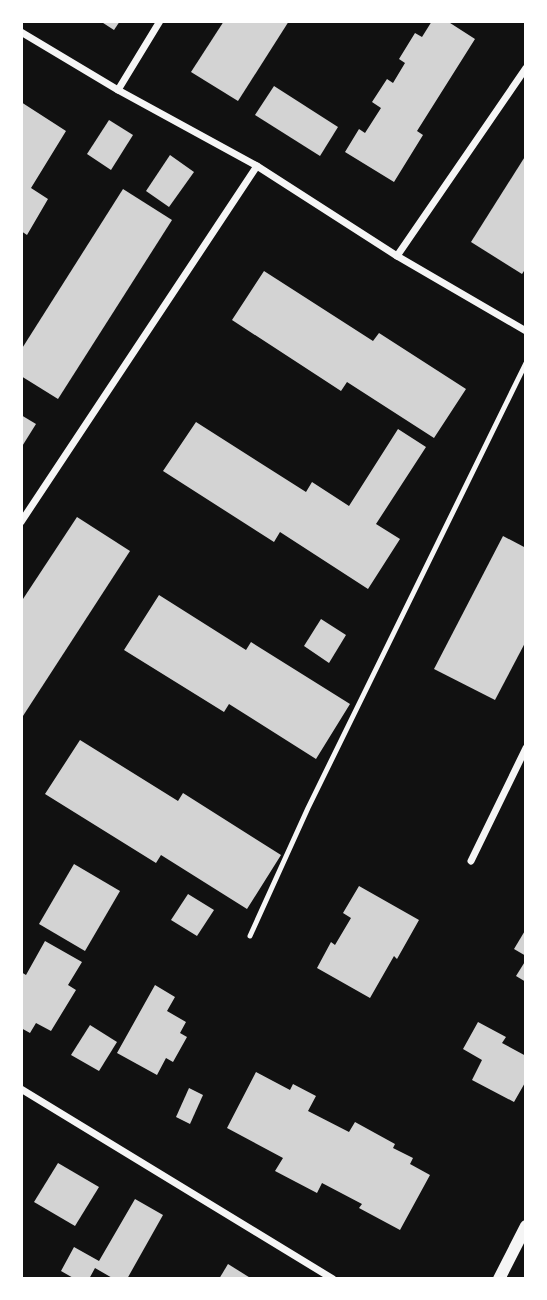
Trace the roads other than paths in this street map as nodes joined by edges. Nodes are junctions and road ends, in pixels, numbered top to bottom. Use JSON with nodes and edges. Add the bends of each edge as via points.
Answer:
{"nodes":[{"id":1,"x":160,"y":21,"type":"edge"},
{"id":2,"x":21,"y":32,"type":"edge"},
{"id":3,"x":526,"y":68,"type":"edge"},
{"id":4,"x":118,"y":90,"type":"junction"},
{"id":5,"x":257,"y":166,"type":"junction"},
{"id":6,"x":397,"y":256,"type":"junction"},
{"id":7,"x":526,"y":331,"type":"edge"},
{"id":8,"x":526,"y":363,"type":"edge"},
{"id":9,"x":21,"y":522,"type":"edge"},
{"id":10,"x":526,"y":748,"type":"edge"},
{"id":11,"x":471,"y":861,"type":"dead end"},
{"id":12,"x":250,"y":936,"type":"dead end"},
{"id":13,"x":21,"y":1088,"type":"edge"},
{"id":14,"x":526,"y":1226,"type":"edge"},
{"id":15,"x":333,"y":1279,"type":"edge"},
{"id":16,"x":499,"y":1279,"type":"edge"}],
"edges":[{"from":1,"to":4,"type":"street"},
{"from":2,"to":4,"type":"street"},
{"from":3,"to":6,"type":"street"},
{"from":4,"to":5,"type":"street"},
{"from":5,"to":6,"type":"street"},
{"from":5,"to":9,"type":"street"},
{"from":6,"to":7,"type":"street"},
{"from":8,"to":12,"type":"lane","via":[[308,807]]},
{"from":10,"to":11,"type":"street"},
{"from":13,"to":15,"type":"street"},
{"from":14,"to":16,"type":"street"}]}
